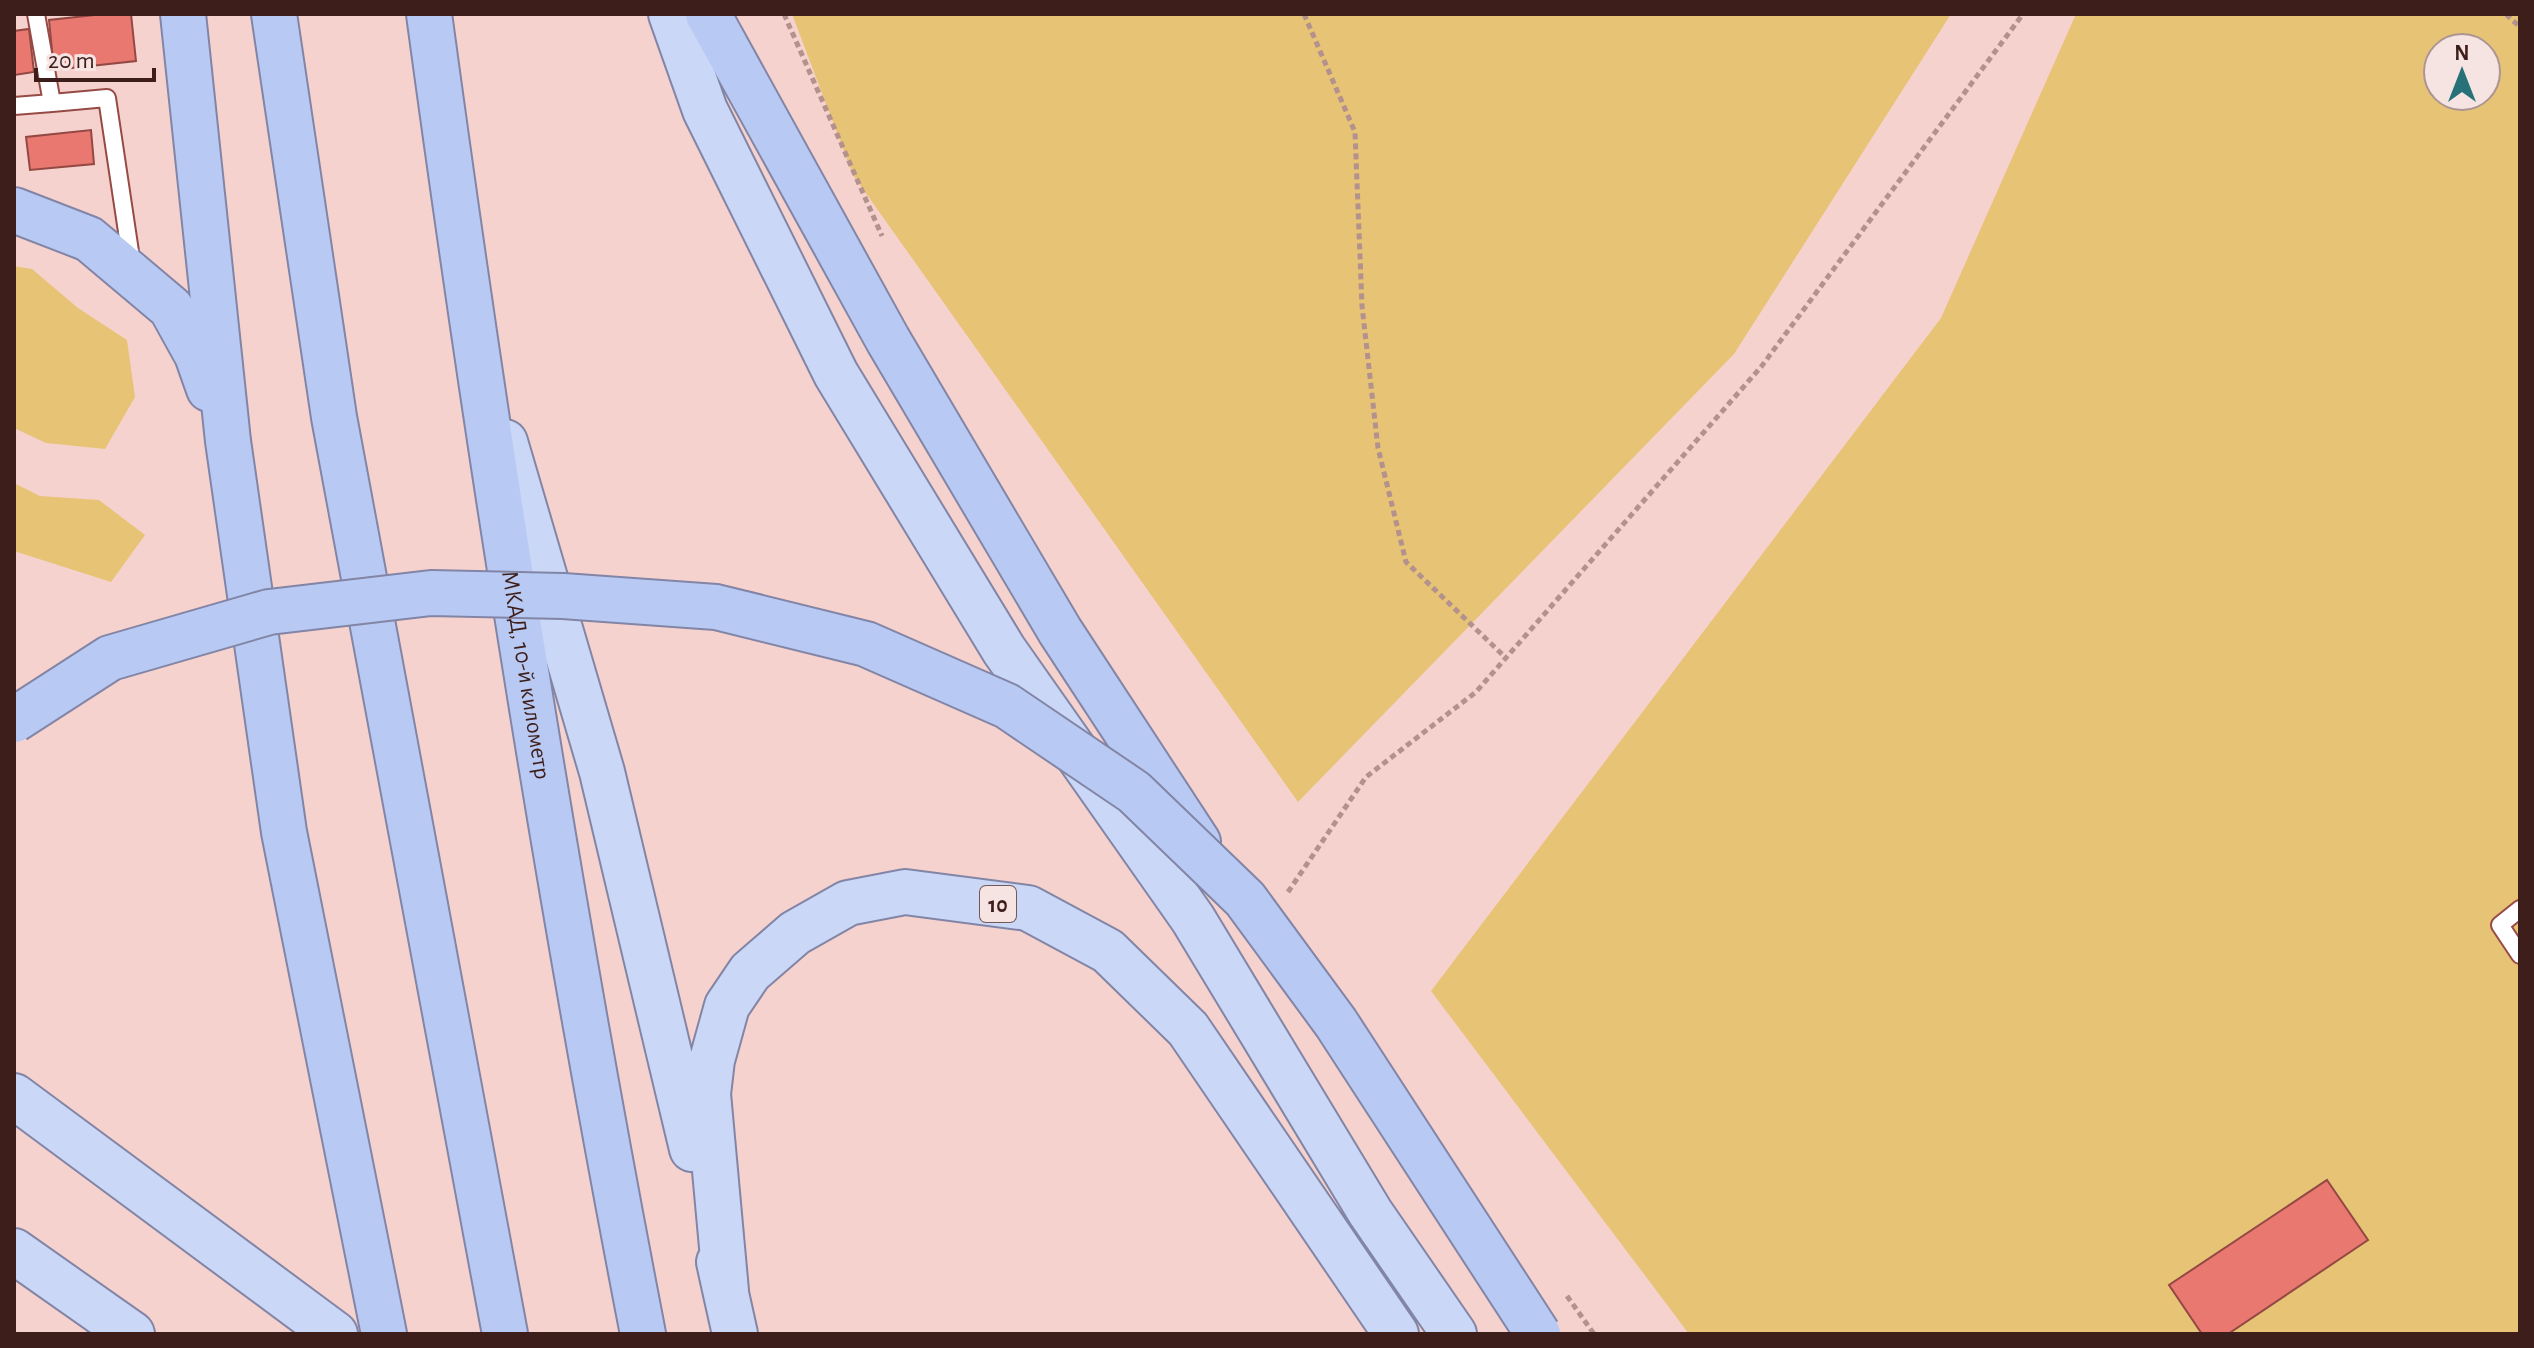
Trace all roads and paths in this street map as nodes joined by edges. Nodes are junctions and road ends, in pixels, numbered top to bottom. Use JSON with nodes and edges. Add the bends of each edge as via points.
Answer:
{"nodes":[{"id":1,"x":36,"y":14,"type":"edge"},
{"id":2,"x":183,"y":14,"type":"edge"},
{"id":3,"x":274,"y":14,"type":"edge"},
{"id":4,"x":429,"y":14,"type":"edge"},
{"id":5,"x":671,"y":14,"type":"edge"},
{"id":6,"x":708,"y":14,"type":"edge"},
{"id":7,"x":784,"y":14,"type":"edge"},
{"id":8,"x":1304,"y":14,"type":"edge"},
{"id":9,"x":2023,"y":14,"type":"edge"},
{"id":10,"x":2506,"y":14,"type":"edge"},
{"id":11,"x":2520,"y":27,"type":"edge"},
{"id":12,"x":52,"y":103,"type":"junction"},
{"id":13,"x":14,"y":106,"type":"edge"},
{"id":14,"x":14,"y":210,"type":"edge"},
{"id":15,"x":886,"y":245,"type":"dead end"},
{"id":16,"x":133,"y":274,"type":"junction"},
{"id":17,"x":473,"y":333,"type":"junction"},
{"id":18,"x":228,"y":441,"type":"junction"},
{"id":19,"x":1506,"y":658,"type":"junction"},
{"id":20,"x":14,"y":720,"type":"edge"},
{"id":21,"x":1283,"y":899,"type":"dead end"},
{"id":22,"x":2520,"y":909,"type":"edge"},
{"id":23,"x":2520,"y":955,"type":"edge"},
{"id":24,"x":14,"y":1096,"type":"edge"},
{"id":25,"x":14,"y":1251,"type":"edge"},
{"id":26,"x":1558,"y":1283,"type":"dead end"},
{"id":27,"x":726,"y":1291,"type":"junction"},
{"id":28,"x":325,"y":1327,"type":"edge"},
{"id":29,"x":132,"y":1334,"type":"edge"},
{"id":30,"x":384,"y":1334,"type":"edge"},
{"id":31,"x":505,"y":1334,"type":"edge"},
{"id":32,"x":643,"y":1334,"type":"edge"},
{"id":33,"x":735,"y":1334,"type":"edge"},
{"id":34,"x":1396,"y":1334,"type":"edge"},
{"id":35,"x":1454,"y":1334,"type":"edge"},
{"id":36,"x":1525,"y":1334,"type":"edge"},
{"id":37,"x":1538,"y":1334,"type":"edge"},
{"id":38,"x":1594,"y":1334,"type":"edge"}],
"edges":[{"from":1,"to":12,"type":"lane"},
{"from":2,"to":18,"type":"highway"},
{"from":3,"to":31,"type":"highway","via":[[334,417]]},
{"from":4,"to":17,"type":"highway","name":"МКАД, 10-й километр"},
{"from":5,"to":35,"type":"main road","via":[[705,110],[836,374],[1004,650],[1193,919],[1370,1212]]},
{"from":6,"to":36,"type":"highway","via":[[888,340],[1060,631]]},
{"from":7,"to":15,"type":"path"},
{"from":8,"to":19,"type":"path","via":[[1355,132],[1362,306],[1378,448],[1406,562]]},
{"from":9,"to":19,"type":"path","via":[[1761,367]]},
{"from":10,"to":11,"type":"path"},
{"from":12,"to":13,"type":"lane"},
{"from":12,"to":16,"type":"lane","via":[[107,98]]},
{"from":14,"to":16,"type":"highway","via":[[89,239]]},
{"from":16,"to":18,"type":"highway","via":[[171,308],[197,355]]},
{"from":17,"to":27,"type":"main road","via":[[602,772]]},
{"from":17,"to":32,"type":"highway","name":"МКАД, 10-й километр","via":[[592,1074]]},
{"from":18,"to":30,"type":"highway","via":[[284,832]]},
{"from":19,"to":21,"type":"path","via":[[1476,692],[1366,777]]},
{"from":20,"to":37,"type":"highway","bridge":true,"via":[[110,658],[269,612],[431,593],[716,607],[866,644],[1007,706],[1134,792],[1245,899],[1336,1023]]},
{"from":22,"to":23,"type":"lane","via":[[2500,925]]},
{"from":24,"to":28,"type":"main road"},
{"from":25,"to":29,"type":"main road"},
{"from":26,"to":38,"type":"path"},
{"from":27,"to":33,"type":"main road"},
{"from":27,"to":34,"type":"main road","number":"10","via":[[708,1094],[727,1006],[750,972],[795,933],[848,903],[905,892],[1028,908],[1108,951],[1188,1029]]}]}
